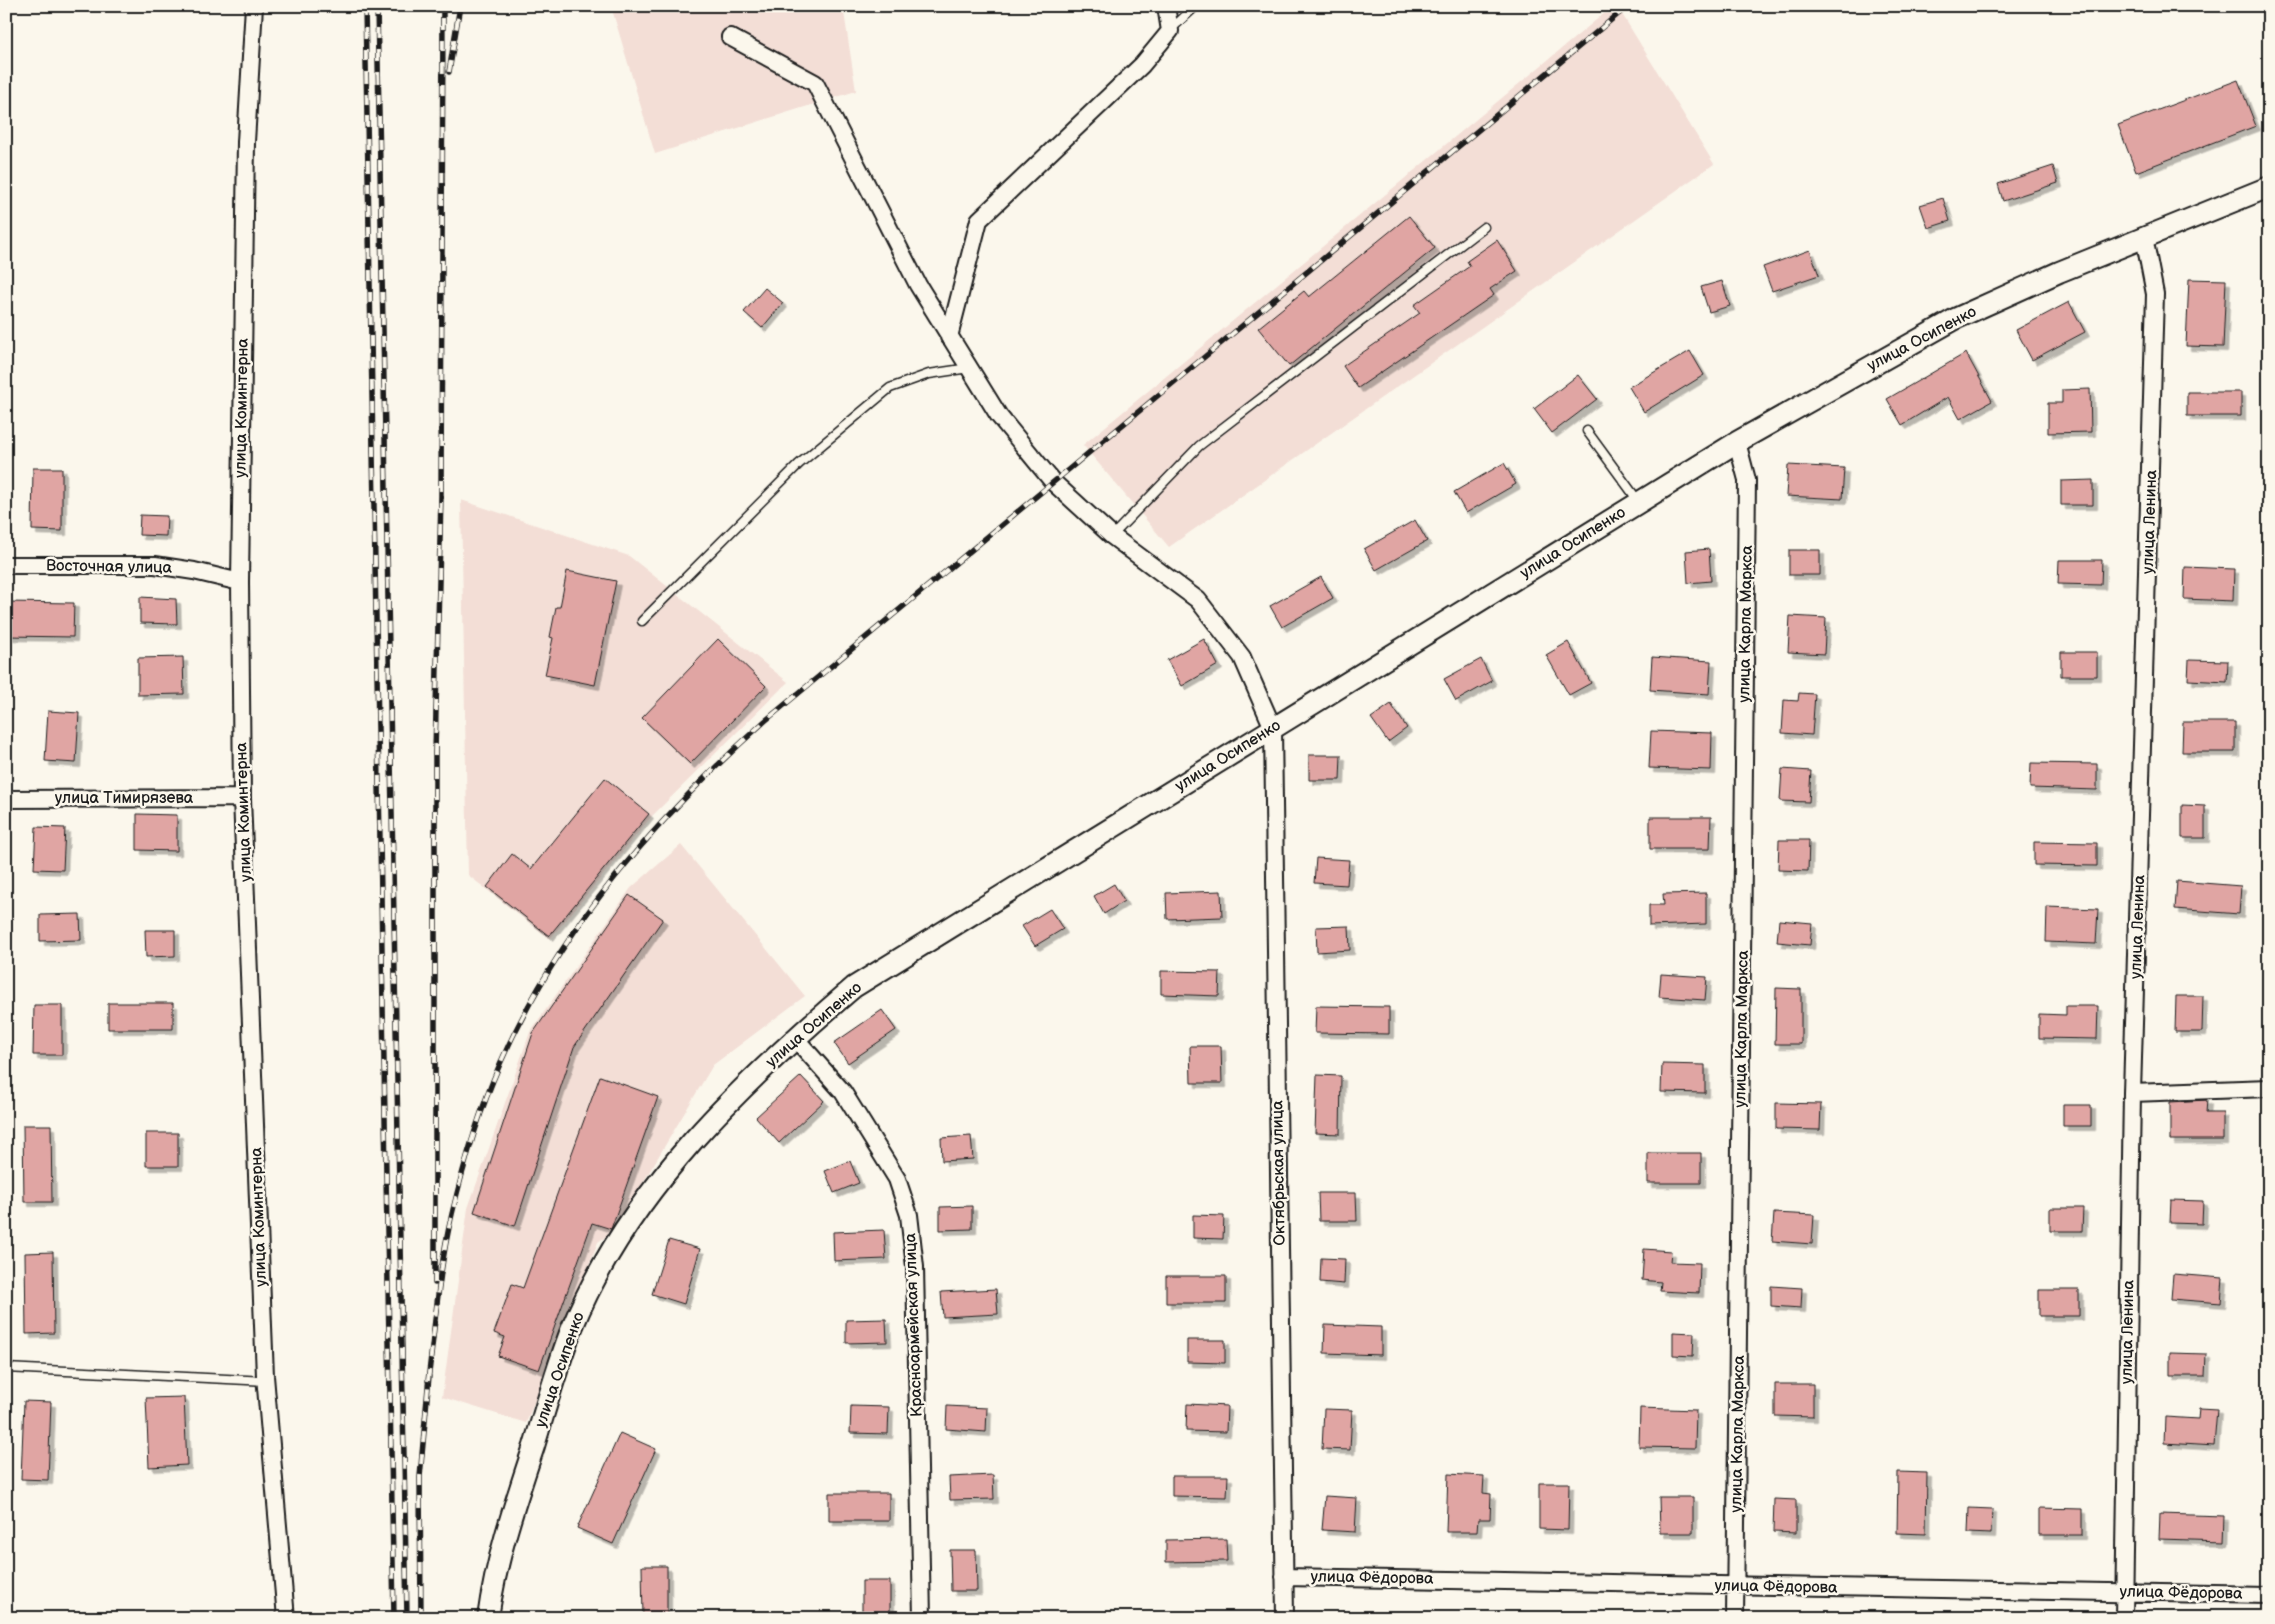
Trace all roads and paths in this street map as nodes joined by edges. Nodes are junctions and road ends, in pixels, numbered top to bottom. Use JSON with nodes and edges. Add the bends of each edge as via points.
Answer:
{"nodes":[{"id":1,"x":254,"y":6,"type":"edge"},
{"id":2,"x":1166,"y":6,"type":"edge"},
{"id":3,"x":1196,"y":6,"type":"edge"},
{"id":4,"x":1170,"y":31,"type":"junction"},
{"id":5,"x":730,"y":37,"type":"dead end"},
{"id":6,"x":2269,"y":186,"type":"edge"},
{"id":7,"x":1484,"y":227,"type":"dead end"},
{"id":8,"x":2144,"y":237,"type":"junction"},
{"id":9,"x":949,"y":337,"type":"junction"},
{"id":10,"x":971,"y":367,"type":"junction"},
{"id":11,"x":1588,"y":432,"type":"dead end"},
{"id":12,"x":1737,"y":442,"type":"junction"},
{"id":13,"x":1639,"y":502,"type":"junction"},
{"id":14,"x":1112,"y":536,"type":"junction"},
{"id":15,"x":6,"y":565,"type":"edge"},
{"id":16,"x":240,"y":582,"type":"junction"},
{"id":17,"x":642,"y":621,"type":"dead end"},
{"id":18,"x":1273,"y":728,"type":"junction"},
{"id":19,"x":242,"y":798,"type":"junction"},
{"id":20,"x":6,"y":799,"type":"edge"},
{"id":21,"x":795,"y":1038,"type":"junction"},
{"id":22,"x":2269,"y":1088,"type":"edge"},
{"id":23,"x":2132,"y":1093,"type":"junction"},
{"id":24,"x":6,"y":1368,"type":"edge"},
{"id":25,"x":266,"y":1381,"type":"junction"},
{"id":26,"x":1284,"y":1576,"type":"junction"},
{"id":27,"x":1736,"y":1586,"type":"junction"},
{"id":28,"x":2124,"y":1592,"type":"junction"},
{"id":29,"x":2269,"y":1595,"type":"edge"},
{"id":30,"x":286,"y":1618,"type":"edge"},
{"id":31,"x":488,"y":1618,"type":"edge"},
{"id":32,"x":922,"y":1618,"type":"edge"},
{"id":33,"x":1285,"y":1618,"type":"edge"},
{"id":34,"x":1736,"y":1618,"type":"edge"},
{"id":35,"x":2124,"y":1618,"type":"edge"}],
"edges":[{"from":1,"to":16,"type":"street","name":"улица Коминтерна","via":[[246,142]]},
{"from":2,"to":4,"type":"street"},
{"from":3,"to":4,"type":"lane"},
{"from":4,"to":9,"type":"street","via":[[1142,65],[979,220]]},
{"from":5,"to":9,"type":"street","via":[[815,83],[918,285]]},
{"from":6,"to":8,"type":"street","name":"улица Осипенко"},
{"from":7,"to":14,"type":"lane","via":[[1199,446]]},
{"from":8,"to":12,"type":"street","name":"улица Осипенко","via":[[1957,318]]},
{"from":8,"to":23,"type":"street","name":"улица Ленина","via":[[2154,294],[2154,351]]},
{"from":9,"to":10,"type":"street"},
{"from":10,"to":14,"type":"street","via":[[999,416],[1053,482]]},
{"from":10,"to":17,"type":"lane","via":[[929,374],[890,388],[799,464]]},
{"from":11,"to":13,"type":"lane"},
{"from":12,"to":13,"type":"street","name":"улица Осипенко"},
{"from":12,"to":27,"type":"street","name":"улица Карла Маркса","via":[[1747,490]]},
{"from":13,"to":18,"type":"street","name":"улица Осипенко"},
{"from":14,"to":18,"type":"street","via":[[1198,600],[1242,657]]},
{"from":15,"to":16,"type":"street","name":"Восточная улица","via":[[155,565]]},
{"from":16,"to":19,"type":"street","name":"улица Коминтерна"},
{"from":18,"to":21,"type":"street","name":"улица Осипенко","via":[[854,987]]},
{"from":18,"to":26,"type":"street","name":"Октябрьская улица"},
{"from":19,"to":20,"type":"street","name":"улица Тимирязева"},
{"from":19,"to":25,"type":"street","name":"улица Коминтерна"},
{"from":21,"to":31,"type":"street","name":"улица Осипенко","via":[[675,1160],[636,1212],[602,1268],[572,1328],[505,1536]]},
{"from":21,"to":32,"type":"street","name":"Красноармейская улица","via":[[843,1092],[897,1179],[908,1215],[915,1267]]},
{"from":22,"to":23,"type":"street"},
{"from":23,"to":28,"type":"street","name":"улица Ленина"},
{"from":24,"to":25,"type":"lane"},
{"from":25,"to":30,"type":"street","name":"улица Коминтерна"},
{"from":26,"to":27,"type":"street","name":"улица Фёдорова"},
{"from":26,"to":33,"type":"street","name":"Октябрьская улица"},
{"from":27,"to":28,"type":"street","name":"улица Фёдорова"},
{"from":27,"to":34,"type":"street","name":"улица Карла Маркса"},
{"from":28,"to":29,"type":"street","name":"улица Фёдорова"},
{"from":28,"to":35,"type":"street","name":"улица Ленина"}]}
